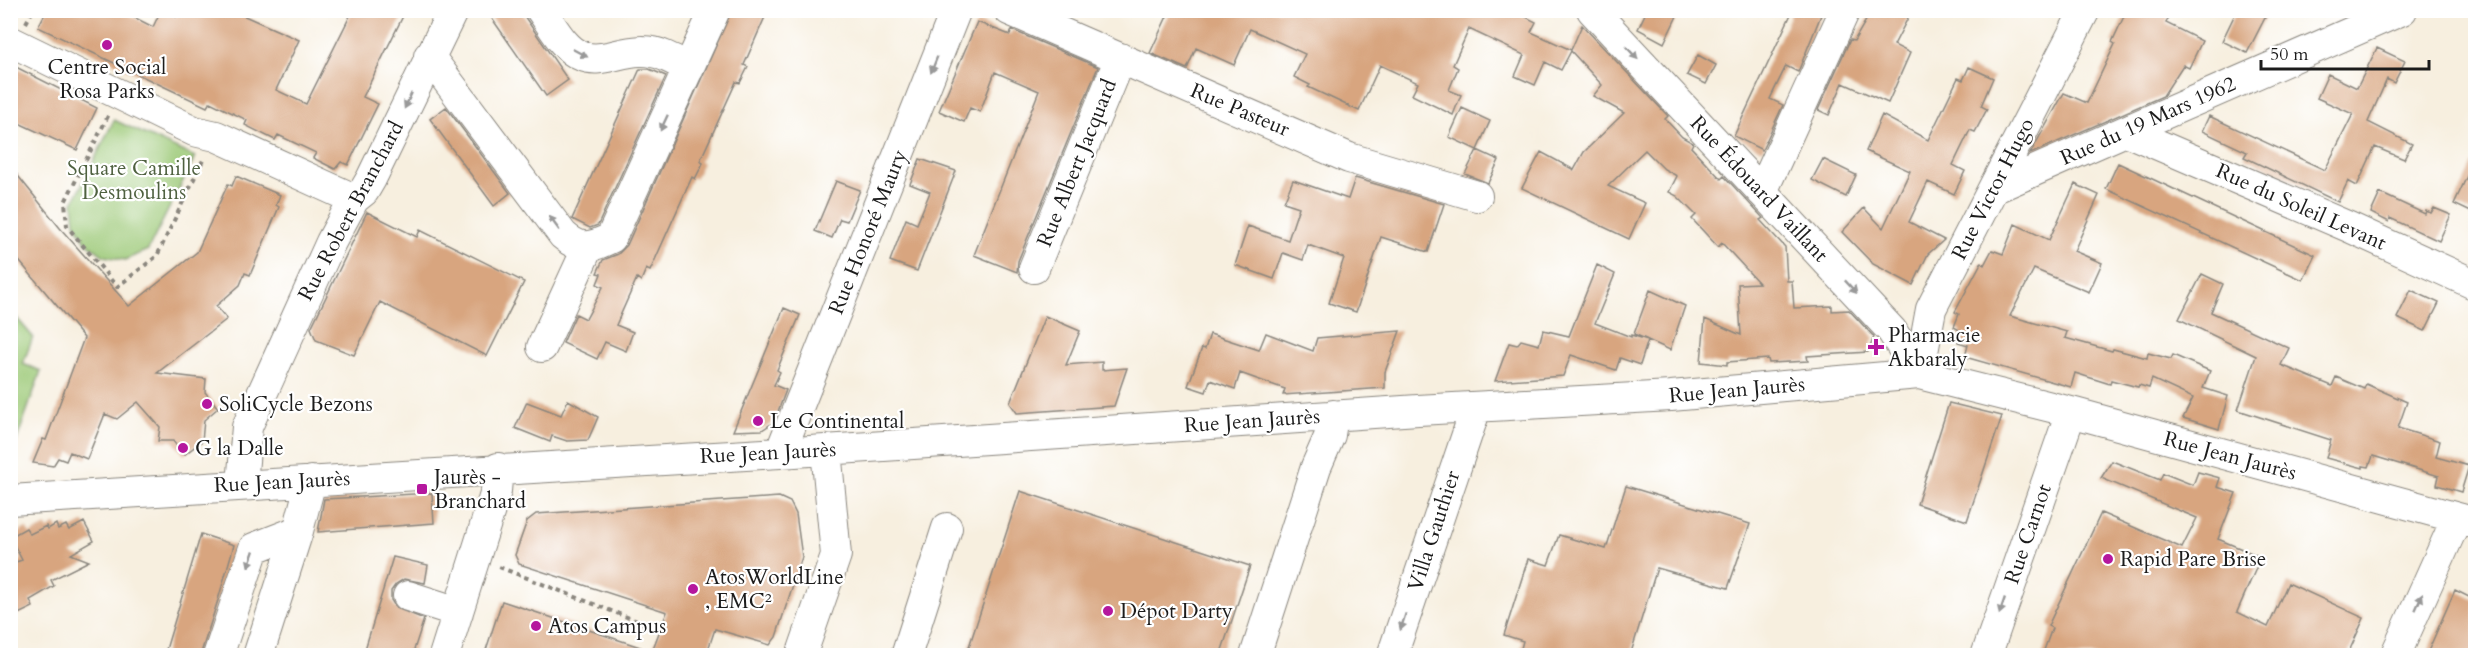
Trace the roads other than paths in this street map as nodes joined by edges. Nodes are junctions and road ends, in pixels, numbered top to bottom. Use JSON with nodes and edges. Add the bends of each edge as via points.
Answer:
{"nodes":[{"id":1,"x":453,"y":10,"type":"edge"},
{"id":2,"x":542,"y":10,"type":"edge"},
{"id":3,"x":715,"y":10,"type":"edge"},
{"id":4,"x":956,"y":10,"type":"edge"},
{"id":5,"x":1009,"y":10,"type":"edge"},
{"id":6,"x":1592,"y":10,"type":"edge"},
{"id":7,"x":1845,"y":10,"type":"edge"},
{"id":8,"x":2085,"y":10,"type":"edge"},
{"id":9,"x":2402,"y":10,"type":"edge"},
{"id":10,"x":10,"y":41,"type":"edge"},
{"id":11,"x":429,"y":56,"type":"junction"},
{"id":12,"x":1120,"y":58,"type":"junction"},
{"id":13,"x":688,"y":70,"type":"junction"},
{"id":14,"x":2126,"y":131,"type":"junction"},
{"id":15,"x":1993,"y":189,"type":"junction"},
{"id":16,"x":1762,"y":192,"type":"junction"},
{"id":17,"x":1477,"y":196,"type":"dead end"},
{"id":18,"x":354,"y":199,"type":"junction"},
{"id":19,"x":588,"y":247,"type":"junction"},
{"id":20,"x":1034,"y":268,"type":"dead end"},
{"id":21,"x":2475,"y":285,"type":"edge"},
{"id":22,"x":542,"y":347,"type":"dead end"},
{"id":23,"x":1918,"y":374,"type":"junction"},
{"id":24,"x":1476,"y":408,"type":"junction"},
{"id":25,"x":2071,"y":412,"type":"junction"},
{"id":26,"x":1333,"y":416,"type":"junction"},
{"id":27,"x":826,"y":450,"type":"junction"},
{"id":28,"x":780,"y":453,"type":"junction"},
{"id":29,"x":498,"y":468,"type":"junction"},
{"id":30,"x":311,"y":481,"type":"junction"},
{"id":31,"x":242,"y":484,"type":"junction"},
{"id":32,"x":10,"y":500,"type":"edge"},
{"id":33,"x":2466,"y":520,"type":"edge"},
{"id":34,"x":947,"y":528,"type":"dead end"},
{"id":35,"x":298,"y":531,"type":"junction"},
{"id":36,"x":408,"y":596,"type":"dead end"},
{"id":37,"x":458,"y":612,"type":"junction"},
{"id":38,"x":218,"y":656,"type":"edge"},
{"id":39,"x":258,"y":656,"type":"edge"},
{"id":40,"x":444,"y":656,"type":"edge"},
{"id":41,"x":801,"y":656,"type":"edge"},
{"id":42,"x":906,"y":656,"type":"edge"},
{"id":43,"x":1255,"y":656,"type":"edge"},
{"id":44,"x":1392,"y":656,"type":"edge"},
{"id":45,"x":1986,"y":656,"type":"edge"},
{"id":46,"x":2395,"y":656,"type":"edge"}],
"edges":[{"from":1,"to":11,"type":"street","name":"Rue Robert Branchard"},
{"from":2,"to":13,"type":"street","one_way":true,"via":[[564,41],[582,56],[652,50]]},
{"from":3,"to":13,"type":"street"},
{"from":4,"to":28,"type":"street","name":"Rue Honoré Maury","one_way":true},
{"from":5,"to":12,"type":"street","name":"Rue Pasteur"},
{"from":6,"to":16,"type":"street","name":"Rue Édouard Vaillant","one_way":true},
{"from":7,"to":16,"type":"street"},
{"from":8,"to":15,"type":"street","name":"Rue Victor Hugo"},
{"from":9,"to":14,"type":"street","name":"Rue du 19 Mars 1962"},
{"from":10,"to":18,"type":"street","via":[[194,132],[216,136]]},
{"from":11,"to":18,"type":"street","name":"Rue Robert Branchard","one_way":true,"via":[[371,178]]},
{"from":19,"to":11,"type":"street","one_way":true,"via":[[574,244],[563,235]]},
{"from":12,"to":17,"type":"street","name":"Rue Pasteur","via":[[1349,158]]},
{"from":12,"to":20,"type":"street","name":"Rue Albert Jacquard"},
{"from":13,"to":19,"type":"street","one_way":true,"via":[[611,238]]},
{"from":14,"to":15,"type":"street","name":"Rue du 19 Mars 1962"},
{"from":14,"to":21,"type":"street","name":"Rue du Soleil Levant","via":[[2349,226]]},
{"from":15,"to":23,"type":"street","name":"Rue Victor Hugo","via":[[1931,309]]},
{"from":16,"to":23,"type":"street","name":"Rue Édouard Vaillant","one_way":true,"via":[[1892,331]]},
{"from":18,"to":31,"type":"street","name":"Rue Robert Branchard","via":[[247,427]]},
{"from":19,"to":22,"type":"street"},
{"from":23,"to":24,"type":"street","name":"Rue Jean Jaurès"},
{"from":23,"to":25,"type":"street","name":"Rue Jean Jaurès"},
{"from":24,"to":26,"type":"street","name":"Rue Jean Jaurès"},
{"from":24,"to":44,"type":"street","name":"Villa Gauthier","one_way":true},
{"from":25,"to":33,"type":"street","name":"Rue Jean Jaurès"},
{"from":25,"to":45,"type":"street","name":"Rue Carnot","one_way":true},
{"from":26,"to":27,"type":"street","name":"Rue Jean Jaurès"},
{"from":26,"to":43,"type":"street","via":[[1330,435]]},
{"from":27,"to":28,"type":"street","name":"Rue Jean Jaurès"},
{"from":27,"to":41,"type":"street","via":[[836,555]]},
{"from":28,"to":29,"type":"street","name":"Rue Jean Jaurès"},
{"from":29,"to":30,"type":"street","name":"Rue Jean Jaurès"},
{"from":29,"to":37,"type":"street","via":[[496,491]]},
{"from":30,"to":31,"type":"street","name":"Rue Jean Jaurès"},
{"from":30,"to":35,"type":"street"},
{"from":31,"to":32,"type":"street","name":"Rue Jean Jaurès"},
{"from":46,"to":33,"type":"street","one_way":true},
{"from":34,"to":42,"type":"street"},
{"from":35,"to":38,"type":"street","one_way":true,"via":[[254,548]]},
{"from":35,"to":39,"type":"street"},
{"from":36,"to":37,"type":"street"},
{"from":37,"to":40,"type":"street"}]}
